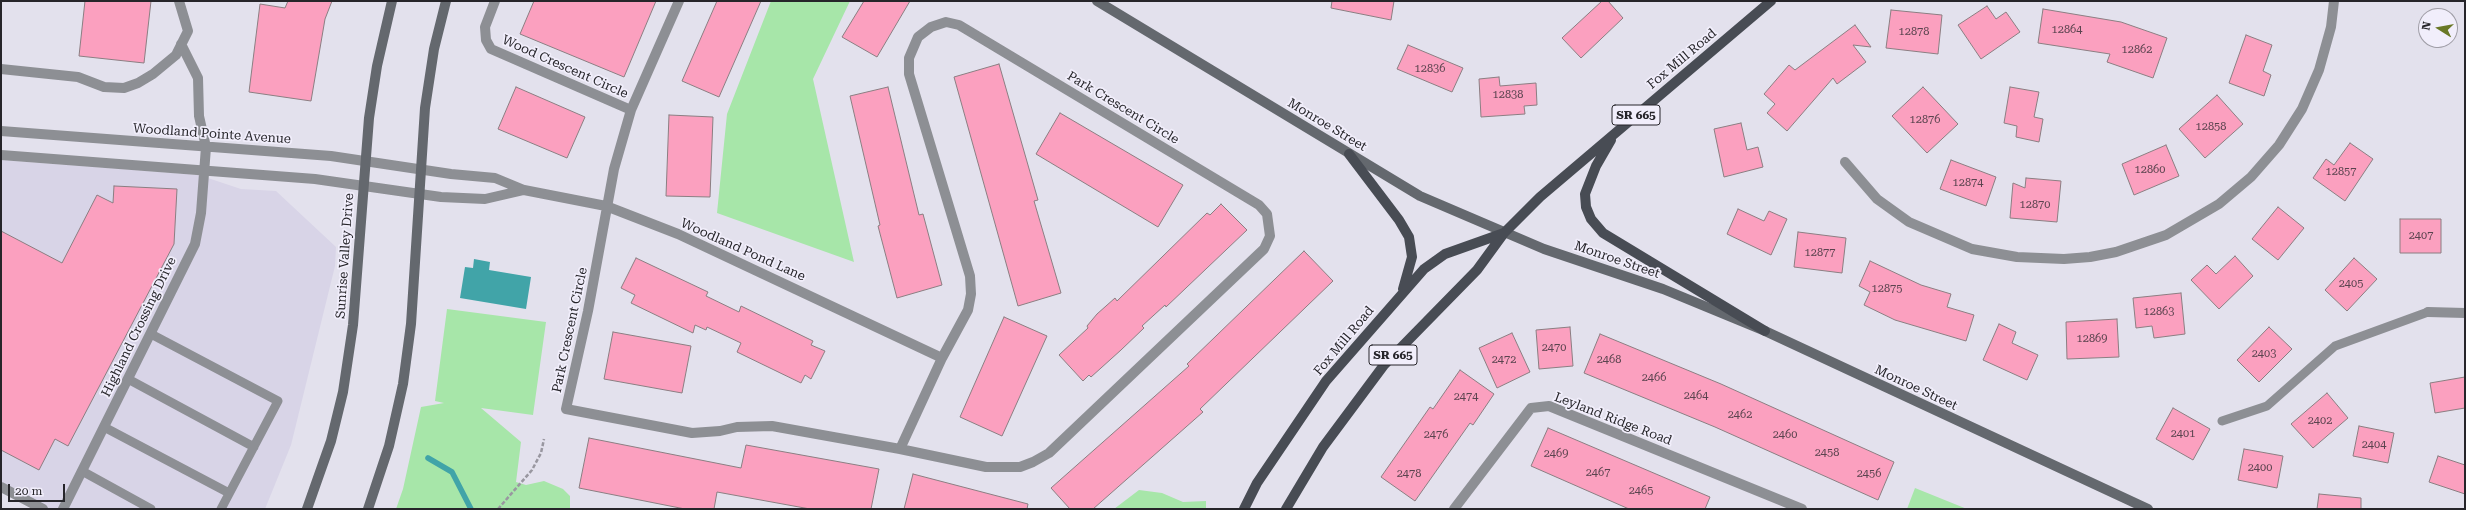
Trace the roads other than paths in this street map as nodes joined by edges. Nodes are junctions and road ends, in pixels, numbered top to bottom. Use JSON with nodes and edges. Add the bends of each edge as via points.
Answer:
{"nodes":[{"id":1,"x":179,"y":1,"type":"edge"},
{"id":2,"x":392,"y":1,"type":"edge"},
{"id":3,"x":446,"y":1,"type":"edge"},
{"id":4,"x":495,"y":1,"type":"edge"},
{"id":5,"x":680,"y":1,"type":"edge"},
{"id":6,"x":1097,"y":1,"type":"edge"},
{"id":7,"x":1771,"y":1,"type":"edge"},
{"id":8,"x":2334,"y":1,"type":"edge"},
{"id":9,"x":181,"y":44,"type":"junction"},
{"id":10,"x":1,"y":69,"type":"edge"},
{"id":11,"x":631,"y":110,"type":"junction"},
{"id":12,"x":1,"y":131,"type":"edge"},
{"id":13,"x":1615,"y":133,"type":"junction"},
{"id":14,"x":206,"y":147,"type":"junction"},
{"id":15,"x":1350,"y":154,"type":"junction"},
{"id":16,"x":1,"y":155,"type":"edge"},
{"id":17,"x":365,"y":161,"type":"junction"},
{"id":18,"x":1845,"y":162,"type":"dead end"},
{"id":19,"x":420,"y":169,"type":"junction"},
{"id":20,"x":204,"y":171,"type":"junction"},
{"id":21,"x":363,"y":186,"type":"junction"},
{"id":22,"x":524,"y":190,"type":"junction"},
{"id":23,"x":419,"y":194,"type":"junction"},
{"id":24,"x":606,"y":206,"type":"junction"},
{"id":25,"x":1504,"y":232,"type":"junction"},
{"id":26,"x":1400,"y":296,"type":"junction"},
{"id":27,"x":2428,"y":312,"type":"joint"},
{"id":28,"x":2465,"y":313,"type":"edge"},
{"id":29,"x":1765,"y":331,"type":"junction"},
{"id":30,"x":151,"y":334,"type":"junction"},
{"id":31,"x":942,"y":358,"type":"junction"},
{"id":32,"x":128,"y":379,"type":"junction"},
{"id":33,"x":2222,"y":421,"type":"dead end"},
{"id":34,"x":104,"y":427,"type":"junction"},
{"id":35,"x":254,"y":447,"type":"junction"},
{"id":36,"x":900,"y":449,"type":"junction"},
{"id":37,"x":82,"y":471,"type":"junction"},
{"id":38,"x":1,"y":486,"type":"edge"},
{"id":39,"x":229,"y":493,"type":"junction"},
{"id":40,"x":43,"y":509,"type":"edge"},
{"id":41,"x":63,"y":509,"type":"edge"},
{"id":42,"x":151,"y":509,"type":"edge"},
{"id":43,"x":221,"y":509,"type":"edge"},
{"id":44,"x":307,"y":509,"type":"edge"},
{"id":45,"x":368,"y":509,"type":"edge"},
{"id":46,"x":1244,"y":509,"type":"edge"},
{"id":47,"x":1286,"y":509,"type":"edge"},
{"id":48,"x":1454,"y":509,"type":"edge"},
{"id":49,"x":1802,"y":509,"type":"edge"},
{"id":50,"x":2148,"y":509,"type":"edge"}],
"edges":[{"from":1,"to":9,"type":"street","via":[[188,31]]},
{"from":2,"to":17,"type":"main road","name":"Sunrise Valley Drive","via":[[374,80]]},
{"from":3,"to":19,"type":"main road","via":[[429,78]]},
{"from":4,"to":11,"type":"street","name":"Wood Crescent Circle","via":[[485,28],[486,40],[492,49]]},
{"from":5,"to":11,"type":"street","name":"Wood Crescent Circle"},
{"from":6,"to":15,"type":"main road","name":"Monroe Street"},
{"from":7,"to":13,"type":"main road","name":"Fox Mill Road","number":"SR 665"},
{"from":8,"to":18,"type":"street","via":[[2331,27],[2320,70],[2302,109],[2279,145],[2251,177],[2219,204],[2166,235],[2116,252],[2090,258],[2064,259],[2017,257],[1972,249],[1909,222],[1877,199]]},
{"from":9,"to":10,"type":"street","via":[[176,55],[153,74],[124,88],[104,87],[78,78]]},
{"from":9,"to":14,"type":"street","name":"Highland Crossing Drive","via":[[198,78],[199,116]]},
{"from":11,"to":24,"type":"street","name":"Wood Crescent Circle"},
{"from":12,"to":14,"type":"street","name":"Woodland Pointe Avenue"},
{"from":13,"to":25,"type":"main road","name":"Fox Mill Road","number":"SR 665","via":[[1540,197]]},
{"from":13,"to":29,"type":"main road","via":[[1596,166],[1585,194],[1586,207],[1591,219],[1603,233]]},
{"from":14,"to":17,"type":"street","name":"Woodland Pointe Avenue"},
{"from":14,"to":20,"type":"street","name":"Highland Crossing Drive"},
{"from":15,"to":25,"type":"main road","name":"Monroe Street","via":[[1420,196]]},
{"from":15,"to":26,"type":"main road","via":[[1409,237],[1412,257]]},
{"from":16,"to":20,"type":"street"},
{"from":17,"to":19,"type":"street","name":"Woodland Pointe Avenue"},
{"from":17,"to":21,"type":"main road","name":"Sunrise Valley Drive"},
{"from":19,"to":22,"type":"street","name":"Woodland Pond Lane","via":[[495,178]]},
{"from":19,"to":23,"type":"main road"},
{"from":20,"to":21,"type":"street","via":[[315,179]]},
{"from":20,"to":30,"type":"street","name":"Highland Crossing Drive","via":[[201,213],[195,244]]},
{"from":21,"to":23,"type":"street"},
{"from":21,"to":44,"type":"main road","name":"Sunrise Valley Drive","via":[[353,325],[343,392],[331,442]]},
{"from":22,"to":23,"type":"street","name":"Woodland Pond Lane","via":[[485,199]]},
{"from":22,"to":24,"type":"street","name":"Woodland Pond Lane"},
{"from":23,"to":45,"type":"main road","via":[[411,324],[403,384],[389,446]]},
{"from":24,"to":31,"type":"street","name":"Woodland Pond Lane","via":[[758,269]]},
{"from":24,"to":36,"type":"street","name":"Park Crescent Circle","via":[[588,311],[566,409],[692,433],[720,431],[737,426],[772,426]]},
{"from":25,"to":26,"type":"main road","name":"Fox Mill Road","number":"SR 665","via":[[1445,254],[1424,269]]},
{"from":25,"to":29,"type":"main road","name":"Monroe Street","via":[[1663,289]]},
{"from":25,"to":47,"type":"main road","name":"Fox Mill Road","number":"SR 665","via":[[1477,270],[1434,312],[1370,383],[1323,447]]},
{"from":26,"to":46,"type":"main road","name":"Fox Mill Road","number":"SR 665","via":[[1326,380],[1258,483]]},
{"from":27,"to":28,"type":"street"},
{"from":27,"to":33,"type":"lane","via":[[2335,346],[2267,406]]},
{"from":29,"to":50,"type":"main road","name":"Monroe Street"},
{"from":30,"to":32,"type":"street","name":"Highland Crossing Drive"},
{"from":30,"to":35,"type":"lane","via":[[278,401]]},
{"from":31,"to":36,"type":"street","name":"Park Crescent Circle"},
{"from":31,"to":36,"type":"street","name":"Park Crescent Circle","via":[[968,310],[971,294],[970,276],[909,74],[909,58],[918,37],[931,27],[946,22],[959,25],[1259,205],[1267,214],[1270,236],[1264,249],[1049,453],[1020,467],[1003,468],[986,467]]},
{"from":32,"to":34,"type":"street","name":"Highland Crossing Drive"},
{"from":32,"to":35,"type":"lane"},
{"from":34,"to":37,"type":"street","name":"Highland Crossing Drive"},
{"from":34,"to":39,"type":"lane"},
{"from":35,"to":39,"type":"lane"},
{"from":37,"to":41,"type":"street","name":"Highland Crossing Drive"},
{"from":37,"to":42,"type":"lane"},
{"from":38,"to":40,"type":"street"},
{"from":39,"to":43,"type":"lane"},
{"from":48,"to":49,"type":"street","name":"Leyland Ridge Road","via":[[1531,408],[1549,406]]}]}
